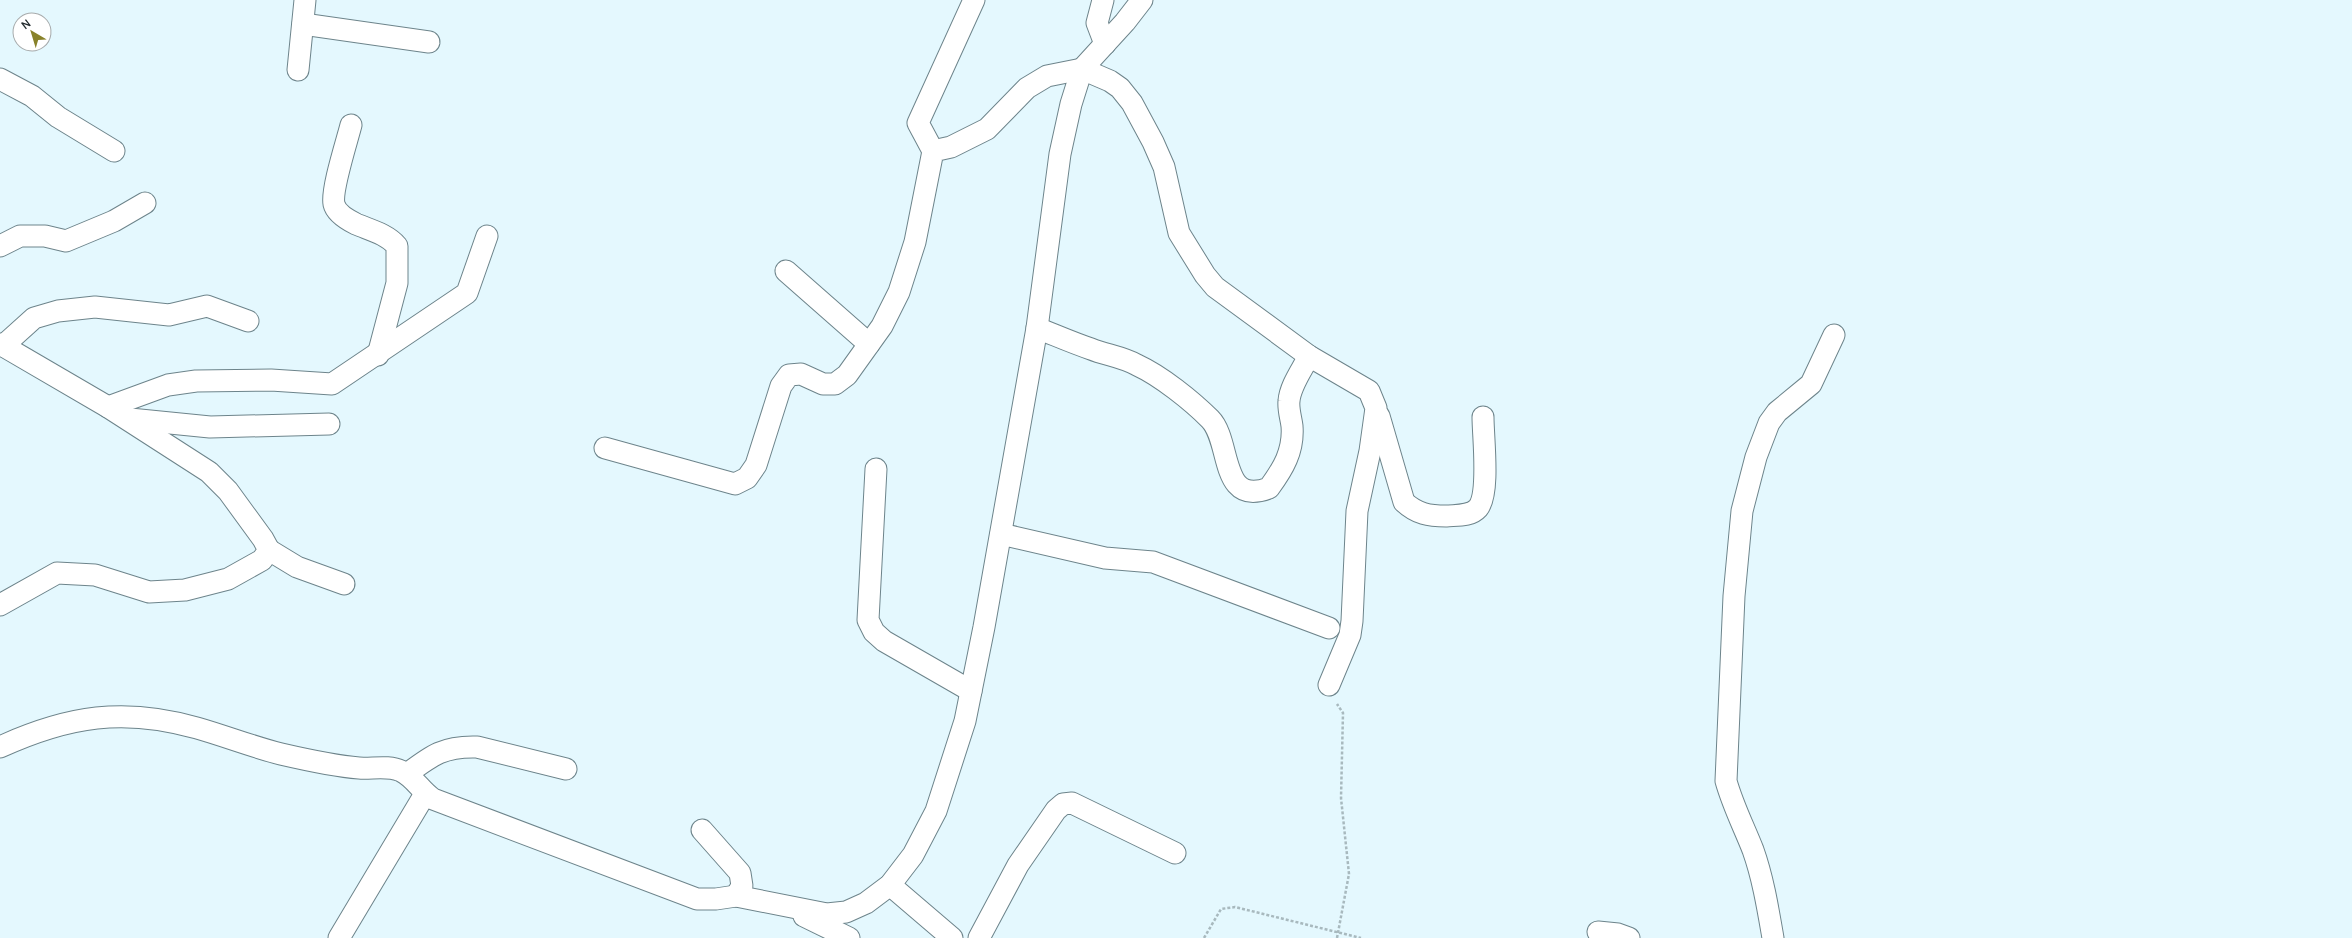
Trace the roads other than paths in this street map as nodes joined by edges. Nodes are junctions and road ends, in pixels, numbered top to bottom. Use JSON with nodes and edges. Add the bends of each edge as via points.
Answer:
{"nodes":[{"id":1,"x":305,"y":0,"type":"edge"},
{"id":2,"x":974,"y":0,"type":"edge"},
{"id":3,"x":1102,"y":0,"type":"edge"},
{"id":4,"x":1142,"y":0,"type":"edge"},
{"id":5,"x":303,"y":24,"type":"junction"},
{"id":6,"x":428,"y":42,"type":"dead end"},
{"id":7,"x":1105,"y":44,"type":"junction"},
{"id":8,"x":1082,"y":69,"type":"junction"},
{"id":9,"x":298,"y":70,"type":"dead end"},
{"id":10,"x":0,"y":79,"type":"edge"},
{"id":11,"x":351,"y":125,"type":"dead end"},
{"id":12,"x":933,"y":151,"type":"junction"},
{"id":13,"x":114,"y":152,"type":"dead end"},
{"id":14,"x":145,"y":202,"type":"dead end"},
{"id":15,"x":488,"y":236,"type":"dead end"},
{"id":16,"x":0,"y":246,"type":"edge"},
{"id":17,"x":786,"y":271,"type":"dead end"},
{"id":18,"x":248,"y":321,"type":"dead end"},
{"id":19,"x":1038,"y":328,"type":"junction"},
{"id":20,"x":1834,"y":335,"type":"dead end"},
{"id":21,"x":869,"y":344,"type":"junction"},
{"id":22,"x":2,"y":345,"type":"edge"},
{"id":23,"x":378,"y":355,"type":"junction"},
{"id":24,"x":1309,"y":356,"type":"junction"},
{"id":25,"x":108,"y":407,"type":"junction"},
{"id":26,"x":1376,"y":408,"type":"junction"},
{"id":27,"x":1483,"y":417,"type":"dead end"},
{"id":28,"x":128,"y":419,"type":"junction"},
{"id":29,"x":329,"y":424,"type":"dead end"},
{"id":30,"x":605,"y":448,"type":"dead end"},
{"id":31,"x":876,"y":470,"type":"dead end"},
{"id":32,"x":1001,"y":534,"type":"junction"},
{"id":33,"x":268,"y":550,"type":"junction"},
{"id":34,"x":344,"y":584,"type":"dead end"},
{"id":35,"x":0,"y":605,"type":"edge"},
{"id":36,"x":1329,"y":628,"type":"dead end"},
{"id":37,"x":1329,"y":685,"type":"road end"},
{"id":38,"x":971,"y":691,"type":"junction"},
{"id":39,"x":0,"y":747,"type":"edge"},
{"id":40,"x":566,"y":769,"type":"dead end"},
{"id":41,"x":407,"y":774,"type":"junction"},
{"id":42,"x":425,"y":794,"type":"junction"},
{"id":43,"x":702,"y":830,"type":"dead end"},
{"id":44,"x":1175,"y":853,"type":"dead end"},
{"id":45,"x":890,"y":885,"type":"junction"},
{"id":46,"x":736,"y":896,"type":"junction"},
{"id":47,"x":788,"y":907,"type":"junction"},
{"id":48,"x":1598,"y":932,"type":"dead end"},
{"id":49,"x":338,"y":938,"type":"edge"},
{"id":50,"x":849,"y":938,"type":"edge"},
{"id":51,"x":952,"y":938,"type":"edge"},
{"id":52,"x":979,"y":938,"type":"edge"},
{"id":53,"x":1630,"y":938,"type":"edge"},
{"id":54,"x":1773,"y":938,"type":"edge"}],
"edges":[{"from":1,"to":5,"type":"street"},
{"from":2,"to":12,"type":"street","via":[[918,123]]},
{"from":3,"to":7,"type":"street","via":[[1097,23]]},
{"from":4,"to":7,"type":"street"},
{"from":5,"to":6,"type":"street"},
{"from":5,"to":9,"type":"street"},
{"from":7,"to":8,"type":"street"},
{"from":8,"to":12,"type":"street","via":[[1047,76],[1027,88],[987,129],[951,147]]},
{"from":8,"to":19,"type":"street","via":[[1060,154]]},
{"from":8,"to":24,"type":"street","via":[[1120,88],[1132,104],[1164,167],[1179,233],[1205,275],[1215,287]]},
{"from":10,"to":13,"type":"street","via":[[32,96],[58,117]]},
{"from":11,"to":23,"type":"street","via":[[336,190],[336,208],[349,220],[385,236],[397,246],[397,283]]},
{"from":12,"to":21,"type":"street","via":[[915,242],[901,285],[882,326]]},
{"from":14,"to":16,"type":"street","via":[[114,221],[66,240],[45,236],[20,236]]},
{"from":15,"to":23,"type":"street","via":[[467,293]]},
{"from":17,"to":21,"type":"street"},
{"from":18,"to":22,"type":"street","via":[[207,306],[169,315],[96,307],[80,308],[34,318]]},
{"from":19,"to":24,"type":"street","via":[[1138,365],[1185,399],[1216,425],[1231,475],[1240,487],[1250,492],[1269,488],[1290,452],[1290,395]]},
{"from":19,"to":32,"type":"street"},
{"from":20,"to":54,"type":"street","via":[[1811,384],[1777,412],[1769,423],[1756,457],[1742,511],[1737,556],[1726,781],[1733,806],[1753,851],[1768,906]]},
{"from":21,"to":30,"type":"street","via":[[847,375],[835,384],[824,384],[800,374],[789,375],[781,386],[756,465],[748,478],[735,484]]},
{"from":22,"to":25,"type":"street"},
{"from":23,"to":25,"type":"street","via":[[332,384],[271,380],[196,381],[168,385]]},
{"from":24,"to":26,"type":"street","via":[[1369,391]]},
{"from":25,"to":28,"type":"street"},
{"from":26,"to":27,"type":"street","via":[[1404,502],[1413,511],[1430,516],[1466,515],[1478,508],[1484,494]]},
{"from":26,"to":37,"type":"street","via":[[1357,511],[1350,635]]},
{"from":28,"to":29,"type":"street","via":[[210,427]]},
{"from":28,"to":33,"type":"street","via":[[209,472],[228,491],[263,539]]},
{"from":31,"to":38,"type":"street","via":[[868,620],[874,632],[884,641]]},
{"from":32,"to":36,"type":"street","via":[[1105,558],[1153,562]]},
{"from":32,"to":38,"type":"street"},
{"from":33,"to":34,"type":"street","via":[[297,567]]},
{"from":33,"to":35,"type":"street","via":[[262,560],[228,580],[185,590],[148,592],[95,575],[56,573]]},
{"from":38,"to":45,"type":"street","via":[[965,721],[936,811],[913,855]]},
{"from":39,"to":41,"type":"street","via":[[59,724],[92,718],[127,716],[196,728],[281,754],[359,768],[393,768]]},
{"from":40,"to":41,"type":"street","via":[[477,747],[462,746],[434,753]]},
{"from":41,"to":42,"type":"street"},
{"from":42,"to":46,"type":"street","via":[[697,900]]},
{"from":42,"to":49,"type":"street"},
{"from":43,"to":46,"type":"street","via":[[740,874],[742,886]]},
{"from":44,"to":52,"type":"street","via":[[1072,803],[1063,804],[1056,810],[1018,865]]},
{"from":45,"to":47,"type":"street","via":[[866,903],[846,912],[827,914]]},
{"from":45,"to":51,"type":"street"},
{"from":46,"to":47,"type":"street"},
{"from":47,"to":50,"type":"street"},
{"from":48,"to":53,"type":"street"}]}
